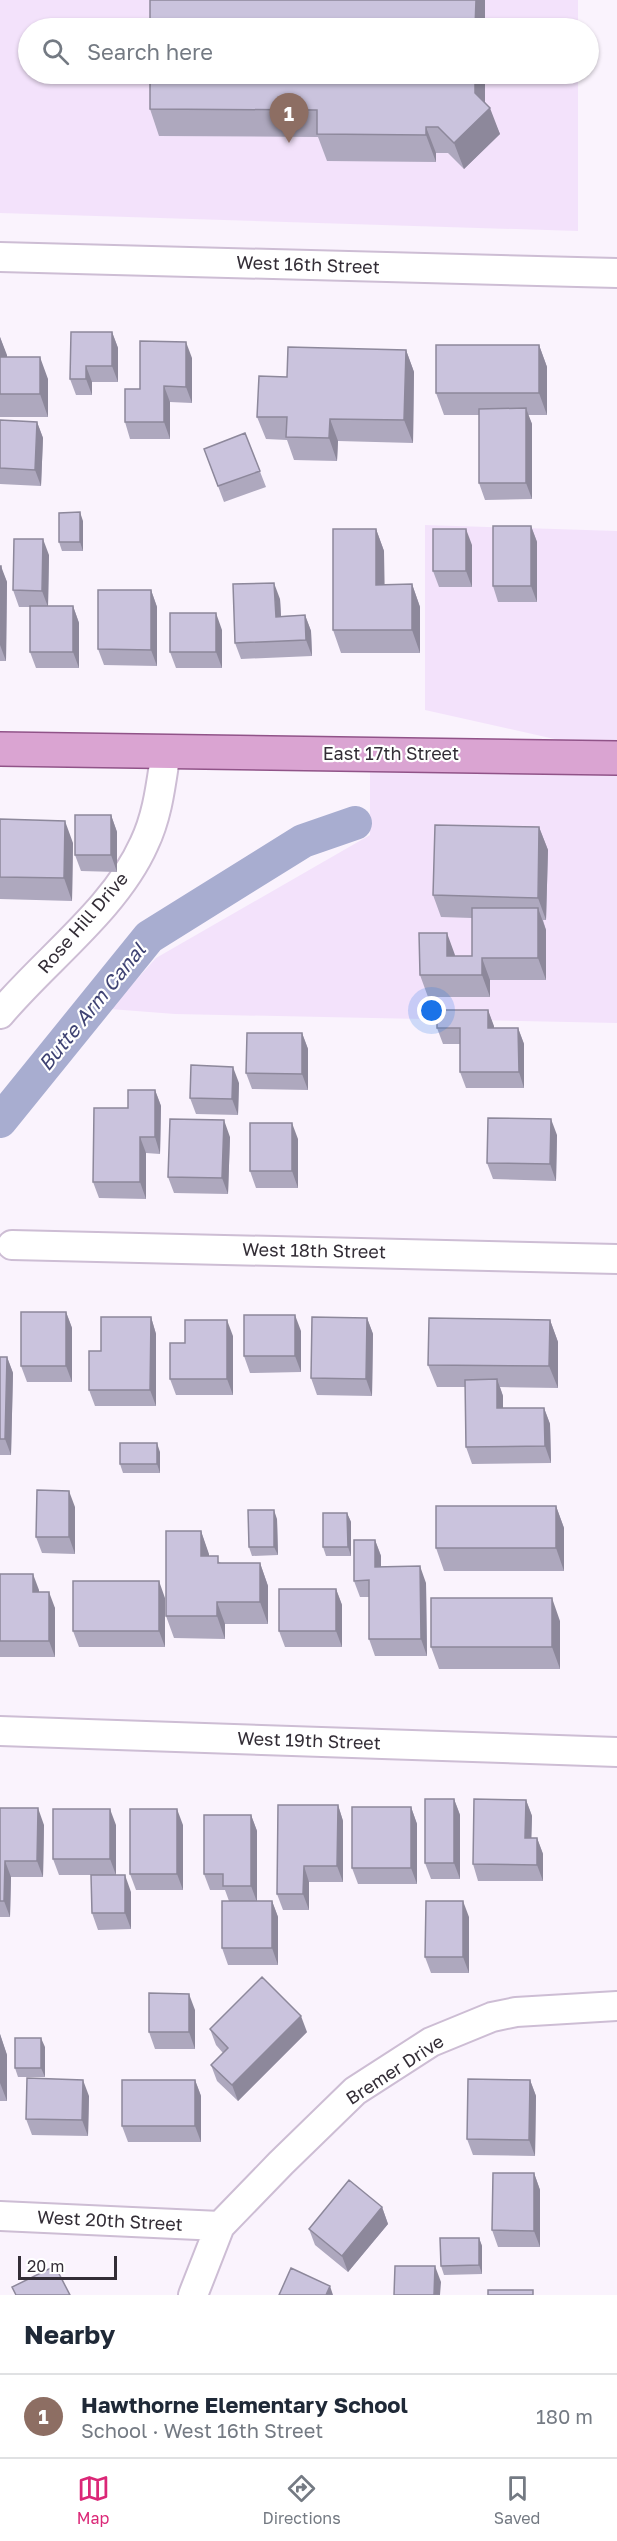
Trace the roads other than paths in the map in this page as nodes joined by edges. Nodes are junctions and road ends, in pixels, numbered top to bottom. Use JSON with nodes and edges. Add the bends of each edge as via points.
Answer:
{"nodes":[{"id":1,"x":0,"y":257,"type":"edge"},
{"id":2,"x":617,"y":273,"type":"edge"},
{"id":3,"x":0,"y":749,"type":"edge"},
{"id":4,"x":166,"y":752,"type":"junction"},
{"id":5,"x":617,"y":758,"type":"edge"},
{"id":6,"x":0,"y":1014,"type":"edge"},
{"id":7,"x":12,"y":1245,"type":"dead end"},
{"id":8,"x":617,"y":1259,"type":"edge"},
{"id":9,"x":0,"y":1731,"type":"edge"},
{"id":10,"x":617,"y":1752,"type":"edge"},
{"id":11,"x":617,"y":2006,"type":"edge"},
{"id":12,"x":0,"y":2217,"type":"edge"},
{"id":13,"x":220,"y":2226,"type":"junction"},
{"id":14,"x":193,"y":2295,"type":"edge"}],
"edges":[{"from":1,"to":2,"type":"street","name":"West 16th Street"},
{"from":3,"to":4,"type":"main road","name":"East 17th Street"},
{"from":4,"to":5,"type":"main road","name":"East 17th Street"},
{"from":4,"to":6,"type":"street","name":"Rose Hill Drive","via":[[157,811],[144,845],[119,886]]},
{"from":7,"to":8,"type":"street","name":"West 18th Street"},
{"from":9,"to":10,"type":"street","name":"West 19th Street"},
{"from":11,"to":13,"type":"street","name":"Bremer Drive","via":[[516,2012],[492,2017],[431,2042],[355,2091]]},
{"from":12,"to":13,"type":"street","name":"West 20th Street"},
{"from":13,"to":14,"type":"street","name":"Bremer Drive"}]}
